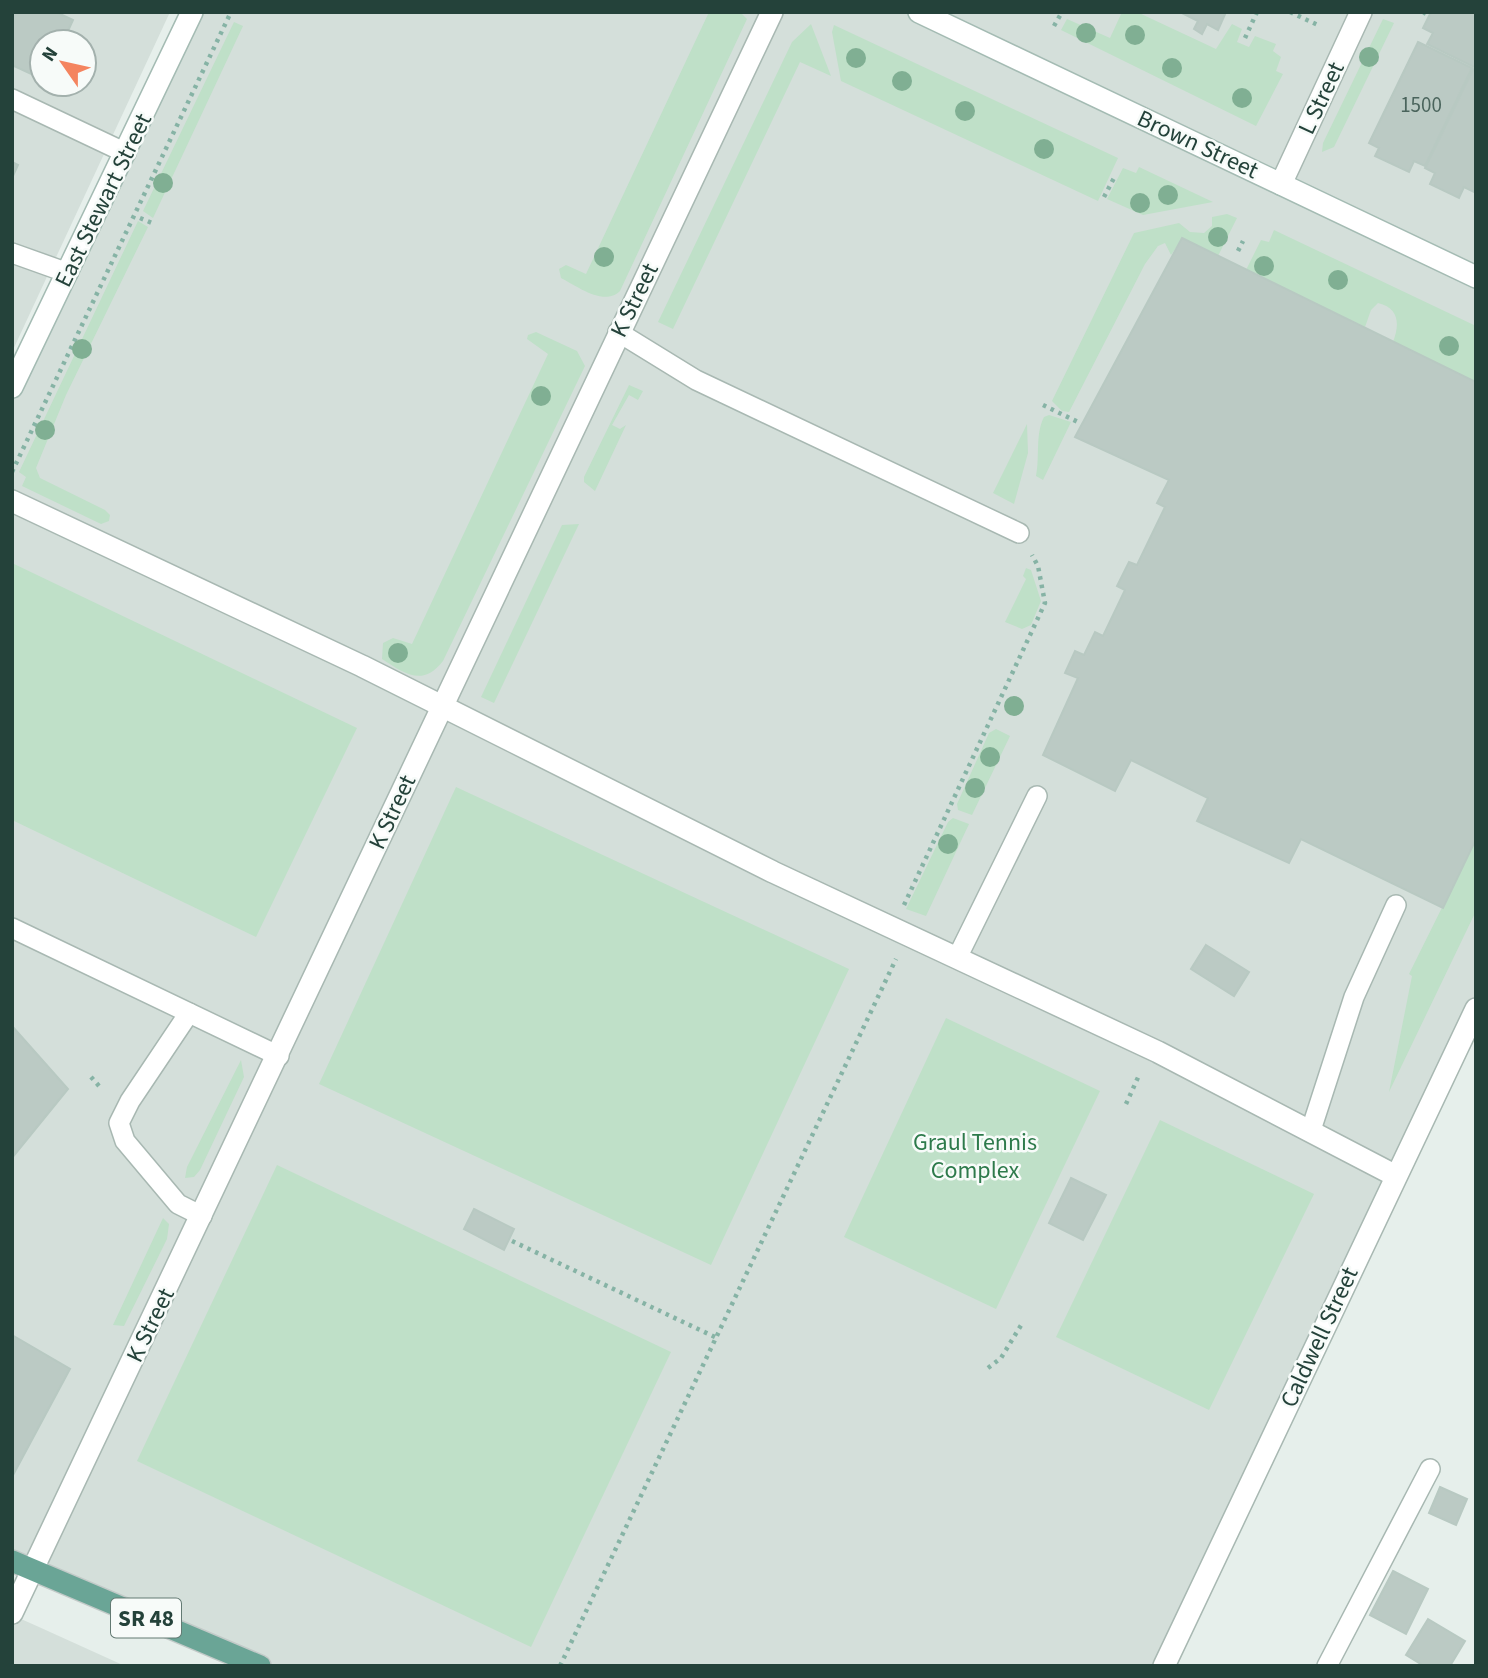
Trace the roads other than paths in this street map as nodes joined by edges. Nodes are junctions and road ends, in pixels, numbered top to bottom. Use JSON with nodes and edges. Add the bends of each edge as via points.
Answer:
{"nodes":[{"id":1,"x":192,"y":12,"type":"edge"},
{"id":2,"x":772,"y":12,"type":"edge"},
{"id":3,"x":919,"y":12,"type":"edge"},
{"id":4,"x":1361,"y":12,"type":"edge"},
{"id":5,"x":12,"y":99,"type":"edge"},
{"id":6,"x":126,"y":153,"type":"junction"},
{"id":7,"x":1281,"y":184,"type":"junction"},
{"id":8,"x":12,"y":253,"type":"edge"},
{"id":9,"x":68,"y":274,"type":"junction"},
{"id":10,"x":1476,"y":277,"type":"edge"},
{"id":11,"x":618,"y":332,"type":"junction"},
{"id":12,"x":12,"y":387,"type":"edge"},
{"id":13,"x":12,"y":501,"type":"edge"},
{"id":14,"x":1019,"y":533,"type":"dead end"},
{"id":15,"x":440,"y":708,"type":"junction"},
{"id":16,"x":1037,"y":796,"type":"dead end"},
{"id":17,"x":1396,"y":905,"type":"dead end"},
{"id":18,"x":12,"y":928,"type":"edge"},
{"id":19,"x":958,"y":956,"type":"junction"},
{"id":20,"x":1476,"y":1009,"type":"edge"},
{"id":21,"x":189,"y":1013,"type":"junction"},
{"id":22,"x":279,"y":1056,"type":"junction"},
{"id":23,"x":1311,"y":1130,"type":"junction"},
{"id":24,"x":1396,"y":1176,"type":"junction"},
{"id":25,"x":202,"y":1216,"type":"junction"},
{"id":26,"x":1430,"y":1469,"type":"dead end"},
{"id":27,"x":12,"y":1561,"type":"edge"},
{"id":28,"x":33,"y":1569,"type":"junction"},
{"id":29,"x":12,"y":1613,"type":"edge"},
{"id":30,"x":260,"y":1666,"type":"edge"},
{"id":31,"x":1164,"y":1666,"type":"edge"},
{"id":32,"x":1327,"y":1666,"type":"edge"}],
"edges":[{"from":1,"to":6,"type":"street","name":"East Stewart Street"},
{"from":2,"to":11,"type":"street","name":"K Street"},
{"from":3,"to":7,"type":"street","name":"Brown Street"},
{"from":4,"to":7,"type":"street","name":"L Street"},
{"from":5,"to":6,"type":"lane"},
{"from":6,"to":9,"type":"street","name":"East Stewart Street"},
{"from":7,"to":10,"type":"street","name":"Brown Street"},
{"from":8,"to":9,"type":"lane"},
{"from":9,"to":12,"type":"street","name":"East Stewart Street"},
{"from":11,"to":14,"type":"lane","via":[[696,380]]},
{"from":11,"to":15,"type":"street","name":"K Street"},
{"from":13,"to":15,"type":"street","via":[[362,666]]},
{"from":15,"to":19,"type":"street","via":[[765,868]]},
{"from":15,"to":22,"type":"street","name":"K Street"},
{"from":16,"to":19,"type":"lane"},
{"from":17,"to":23,"type":"lane","via":[[1354,997]]},
{"from":18,"to":21,"type":"lane"},
{"from":19,"to":23,"type":"street"},
{"from":20,"to":24,"type":"street","name":"Caldwell Street"},
{"from":21,"to":22,"type":"lane"},
{"from":21,"to":25,"type":"lane","via":[[119,1123],[125,1141],[178,1204]]},
{"from":22,"to":25,"type":"street","name":"K Street"},
{"from":23,"to":24,"type":"street"},
{"from":24,"to":31,"type":"street","name":"Caldwell Street"},
{"from":25,"to":28,"type":"street","name":"K Street"},
{"from":26,"to":32,"type":"lane"},
{"from":27,"to":28,"type":"main road","number":"SR 48"},
{"from":28,"to":29,"type":"street","name":"K Street"},
{"from":28,"to":30,"type":"main road","number":"SR 48"}]}
